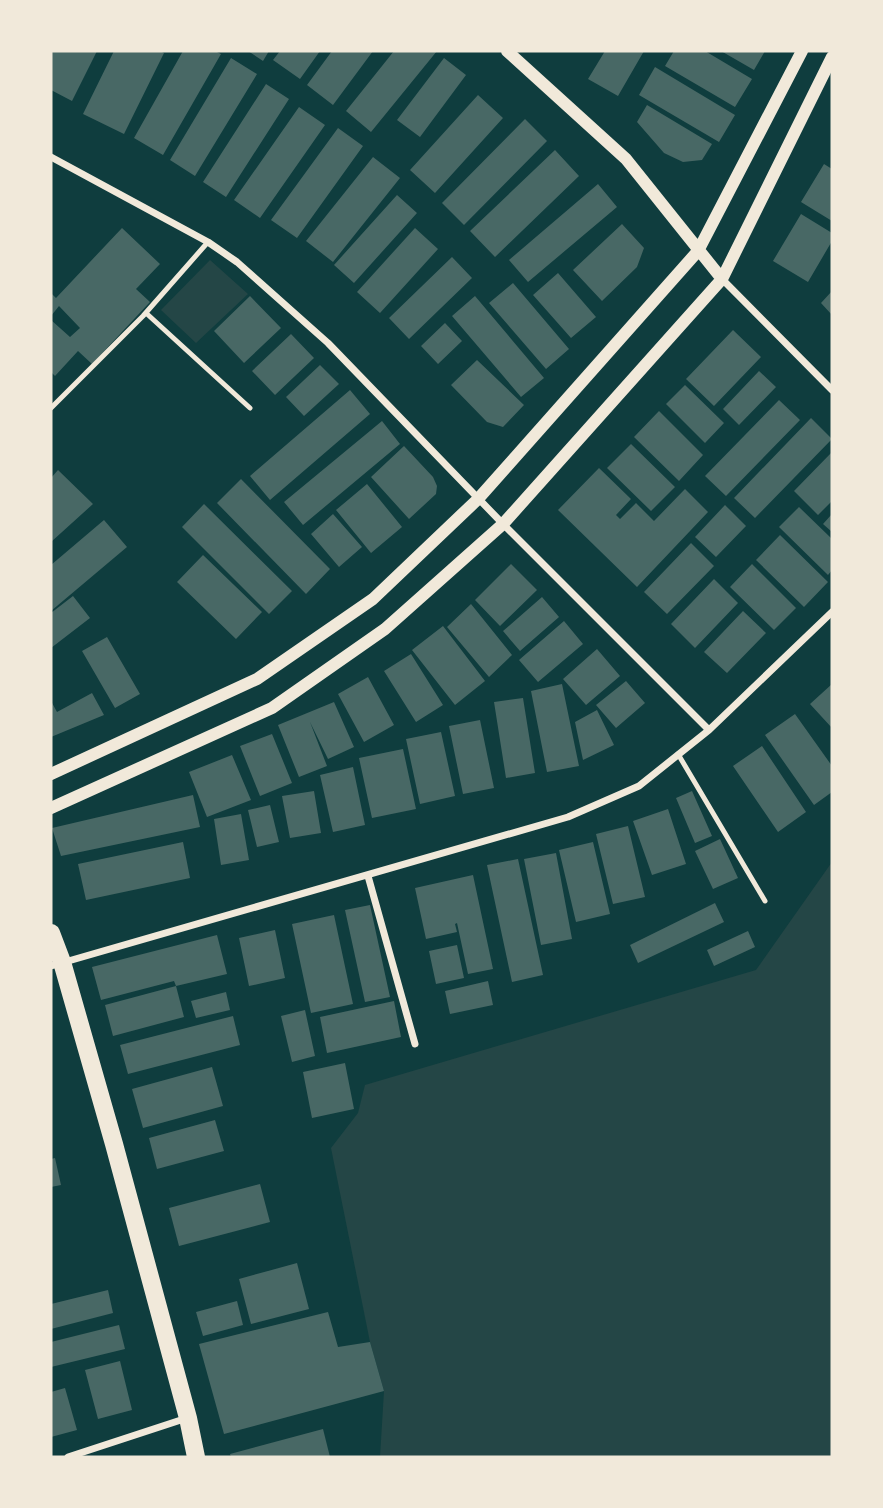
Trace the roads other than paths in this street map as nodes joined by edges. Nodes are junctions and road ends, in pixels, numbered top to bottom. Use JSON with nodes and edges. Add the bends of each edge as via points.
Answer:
{"nodes":[{"id":1,"x":507,"y":51,"type":"edge"},
{"id":2,"x":802,"y":51,"type":"edge"},
{"id":3,"x":832,"y":57,"type":"edge"},
{"id":4,"x":51,"y":157,"type":"edge"},
{"id":5,"x":208,"y":242,"type":"junction"},
{"id":6,"x":698,"y":251,"type":"junction"},
{"id":7,"x":722,"y":279,"type":"junction"},
{"id":8,"x":146,"y":313,"type":"junction"},
{"id":9,"x":832,"y":390,"type":"edge"},
{"id":10,"x":51,"y":408,"type":"edge"},
{"id":11,"x":250,"y":408,"type":"dead end"},
{"id":12,"x":478,"y":499,"type":"junction"},
{"id":13,"x":503,"y":524,"type":"junction"},
{"id":14,"x":832,"y":612,"type":"edge"},
{"id":15,"x":709,"y":730,"type":"junction"},
{"id":16,"x":678,"y":754,"type":"junction"},
{"id":17,"x":51,"y":774,"type":"edge"},
{"id":18,"x":51,"y":808,"type":"edge"},
{"id":19,"x":368,"y":876,"type":"junction"},
{"id":20,"x":765,"y":901,"type":"dead end"},
{"id":21,"x":51,"y":933,"type":"edge"},
{"id":22,"x":56,"y":964,"type":"edge"},
{"id":23,"x":415,"y":1044,"type":"dead end"},
{"id":24,"x":187,"y":1418,"type":"junction"},
{"id":25,"x":68,"y":1457,"type":"edge"},
{"id":26,"x":196,"y":1457,"type":"edge"}],
"edges":[{"from":1,"to":6,"type":"street","via":[[626,159]]},
{"from":2,"to":6,"type":"street"},
{"from":3,"to":7,"type":"street"},
{"from":4,"to":5,"type":"street"},
{"from":5,"to":8,"type":"lane"},
{"from":5,"to":12,"type":"street","via":[[328,343]]},
{"from":6,"to":7,"type":"street"},
{"from":6,"to":12,"type":"street"},
{"from":7,"to":9,"type":"street"},
{"from":7,"to":13,"type":"street"},
{"from":8,"to":10,"type":"lane"},
{"from":8,"to":11,"type":"lane"},
{"from":12,"to":13,"type":"street"},
{"from":12,"to":17,"type":"street","via":[[373,599],[257,679]]},
{"from":13,"to":15,"type":"street"},
{"from":13,"to":18,"type":"street","via":[[385,629],[272,708]]},
{"from":14,"to":15,"type":"street"},
{"from":15,"to":16,"type":"street"},
{"from":16,"to":19,"type":"street","via":[[639,786],[568,817]]},
{"from":16,"to":20,"type":"lane"},
{"from":19,"to":22,"type":"street"},
{"from":19,"to":23,"type":"street"},
{"from":21,"to":22,"type":"main road"},
{"from":22,"to":24,"type":"main road","via":[[114,1144]]},
{"from":24,"to":25,"type":"street"},
{"from":24,"to":26,"type":"main road"}]}
